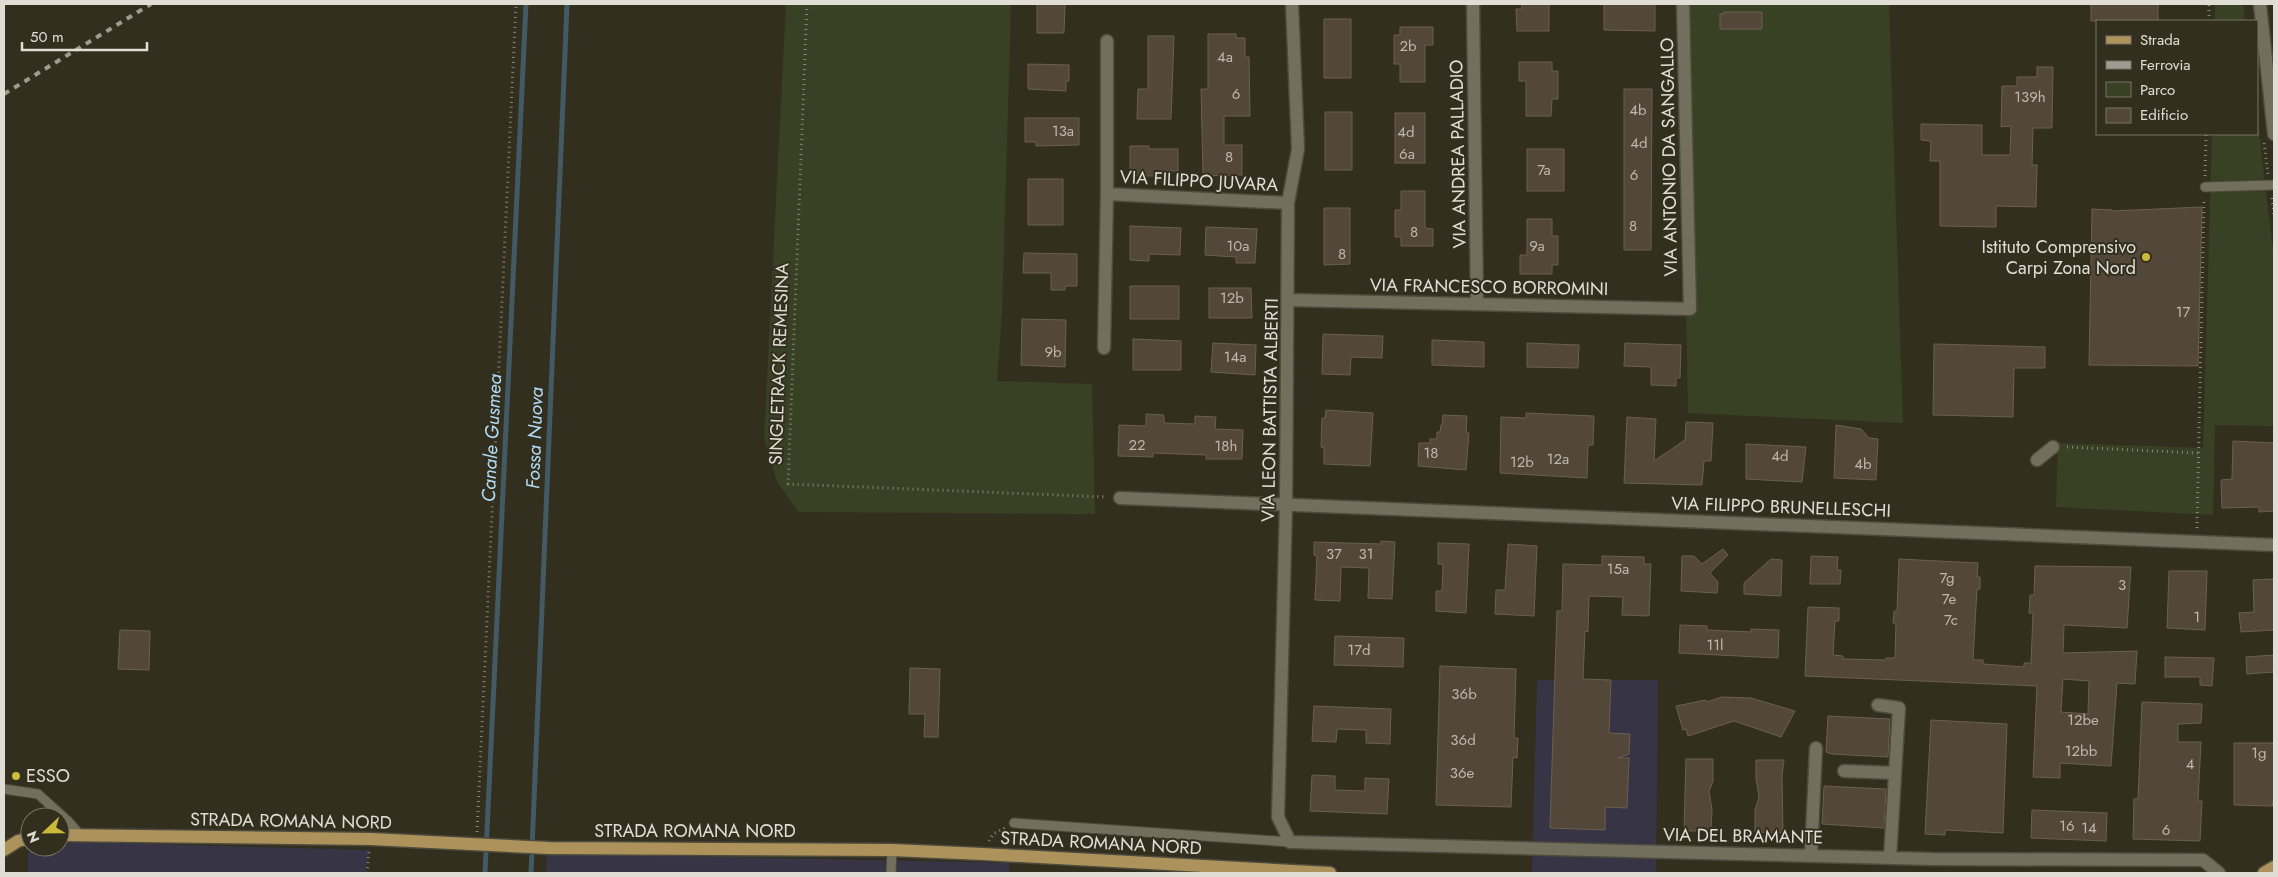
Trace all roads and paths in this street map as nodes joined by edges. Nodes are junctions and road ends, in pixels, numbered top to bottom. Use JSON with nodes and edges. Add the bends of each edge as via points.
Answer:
{"nodes":[{"id":1,"x":516,"y":4,"type":"edge"},
{"id":2,"x":807,"y":4,"type":"edge"},
{"id":3,"x":1292,"y":4,"type":"edge"},
{"id":4,"x":1473,"y":4,"type":"edge"},
{"id":5,"x":1683,"y":4,"type":"edge"},
{"id":6,"x":2209,"y":4,"type":"edge"},
{"id":7,"x":2260,"y":4,"type":"edge"},
{"id":8,"x":2209,"y":20,"type":"edge"},
{"id":9,"x":1107,"y":41,"type":"dead end"},
{"id":10,"x":2206,"y":135,"type":"edge"},
{"id":11,"x":2269,"y":136,"type":"edge"},
{"id":12,"x":2272,"y":185,"type":"edge"},
{"id":13,"x":2205,"y":187,"type":"junction"},
{"id":14,"x":1108,"y":194,"type":"junction"},
{"id":15,"x":1288,"y":203,"type":"junction"},
{"id":16,"x":2274,"y":214,"type":"edge"},
{"id":17,"x":1288,"y":300,"type":"junction"},
{"id":18,"x":1477,"y":304,"type":"junction"},
{"id":19,"x":1690,"y":309,"type":"joint"},
{"id":20,"x":1104,"y":348,"type":"dead end"},
{"id":21,"x":2053,"y":446,"type":"joint"},
{"id":22,"x":2198,"y":453,"type":"junction"},
{"id":23,"x":2037,"y":460,"type":"dead end"},
{"id":24,"x":1120,"y":498,"type":"joint"},
{"id":25,"x":1286,"y":505,"type":"junction"},
{"id":26,"x":2196,"y":542,"type":"junction"},
{"id":27,"x":2274,"y":545,"type":"edge"},
{"id":28,"x":1878,"y":705,"type":"dead end"},
{"id":29,"x":1816,"y":748,"type":"dead end"},
{"id":30,"x":1844,"y":771,"type":"dead end"},
{"id":31,"x":1895,"y":773,"type":"junction"},
{"id":32,"x":4,"y":789,"type":"edge"},
{"id":33,"x":1014,"y":823,"type":"joint"},
{"id":34,"x":70,"y":834,"type":"edge"},
{"id":35,"x":80,"y":835,"type":"junction"},
{"id":36,"x":371,"y":839,"type":"junction"},
{"id":37,"x":20,"y":840,"type":"edge"},
{"id":38,"x":1290,"y":842,"type":"junction"},
{"id":39,"x":476,"y":845,"type":"junction"},
{"id":40,"x":4,"y":850,"type":"edge"},
{"id":41,"x":892,"y":850,"type":"junction"},
{"id":42,"x":983,"y":854,"type":"junction"},
{"id":43,"x":1811,"y":856,"type":"junction"},
{"id":44,"x":1890,"y":858,"type":"junction"},
{"id":45,"x":2274,"y":867,"type":"edge"},
{"id":46,"x":367,"y":873,"type":"edge"},
{"id":47,"x":891,"y":873,"type":"edge"},
{"id":48,"x":1330,"y":873,"type":"edge"},
{"id":49,"x":2219,"y":873,"type":"edge"},
{"id":50,"x":2264,"y":873,"type":"edge"}],
"edges":[{"from":1,"to":39,"type":"path"},
{"from":2,"to":24,"type":"path","name":"SINGLETRACK REMESINA","via":[[788,484]]},
{"from":3,"to":15,"type":"street","name":"VIA LEON BATTISTA ALBERTI","via":[[1298,149]]},
{"from":4,"to":18,"type":"street","name":"VIA ANDREA PALLADIO"},
{"from":5,"to":19,"type":"street","name":"VIA ANTONIO DA SANGALLO"},
{"from":6,"to":8,"type":"path"},
{"from":7,"to":11,"type":"street"},
{"from":9,"to":14,"type":"street","name":"VIA FILIPPO JUVARA"},
{"from":10,"to":13,"type":"path"},
{"from":11,"to":12,"type":"path"},
{"from":12,"to":13,"type":"lane"},
{"from":12,"to":16,"type":"path"},
{"from":13,"to":22,"type":"path"},
{"from":14,"to":15,"type":"street","name":"VIA FILIPPO JUVARA"},
{"from":14,"to":20,"type":"street","name":"VIA FILIPPO JUVARA"},
{"from":15,"to":17,"type":"street","name":"VIA LEON BATTISTA ALBERTI"},
{"from":17,"to":18,"type":"street","name":"VIA FRANCESCO BORROMINI"},
{"from":17,"to":25,"type":"street","name":"VIA LEON BATTISTA ALBERTI"},
{"from":18,"to":19,"type":"street","name":"VIA FRANCESCO BORROMINI"},
{"from":21,"to":22,"type":"path"},
{"from":21,"to":23,"type":"street"},
{"from":22,"to":26,"type":"path"},
{"from":24,"to":25,"type":"street","name":"VIA FILIPPO BRUNELLESCHI"},
{"from":25,"to":26,"type":"street","name":"VIA FILIPPO BRUNELLESCHI"},
{"from":25,"to":38,"type":"street","name":"VIA LEON BATTISTA ALBERTI","via":[[1278,817]]},
{"from":26,"to":27,"type":"street","name":"VIA FILIPPO BRUNELLESCHI"},
{"from":28,"to":31,"type":"street","via":[[1899,708]]},
{"from":29,"to":43,"type":"street"},
{"from":30,"to":31,"type":"street"},
{"from":31,"to":44,"type":"street"},
{"from":32,"to":35,"type":"lane","via":[[38,794]]},
{"from":33,"to":38,"type":"lane"},
{"from":33,"to":42,"type":"path","via":[[993,834]]},
{"from":34,"to":35,"type":"main road","name":"STRADA ROMANA NORD"},
{"from":35,"to":36,"type":"main road","name":"STRADA ROMANA NORD"},
{"from":36,"to":39,"type":"main road","name":"STRADA ROMANA NORD"},
{"from":36,"to":46,"type":"path"},
{"from":37,"to":40,"type":"main road"},
{"from":38,"to":43,"type":"street","name":"VIA DEL BRAMANTE"},
{"from":39,"to":41,"type":"main road","name":"STRADA ROMANA NORD"},
{"from":41,"to":42,"type":"main road","name":"STRADA ROMANA NORD"},
{"from":41,"to":47,"type":"lane"},
{"from":42,"to":48,"type":"main road","name":"STRADA ROMANA NORD"},
{"from":43,"to":44,"type":"street","name":"VIA DEL BRAMANTE"},
{"from":44,"to":49,"type":"street","name":"VIA DEL BRAMANTE","via":[[2203,860]]},
{"from":45,"to":50,"type":"main road"}]}
